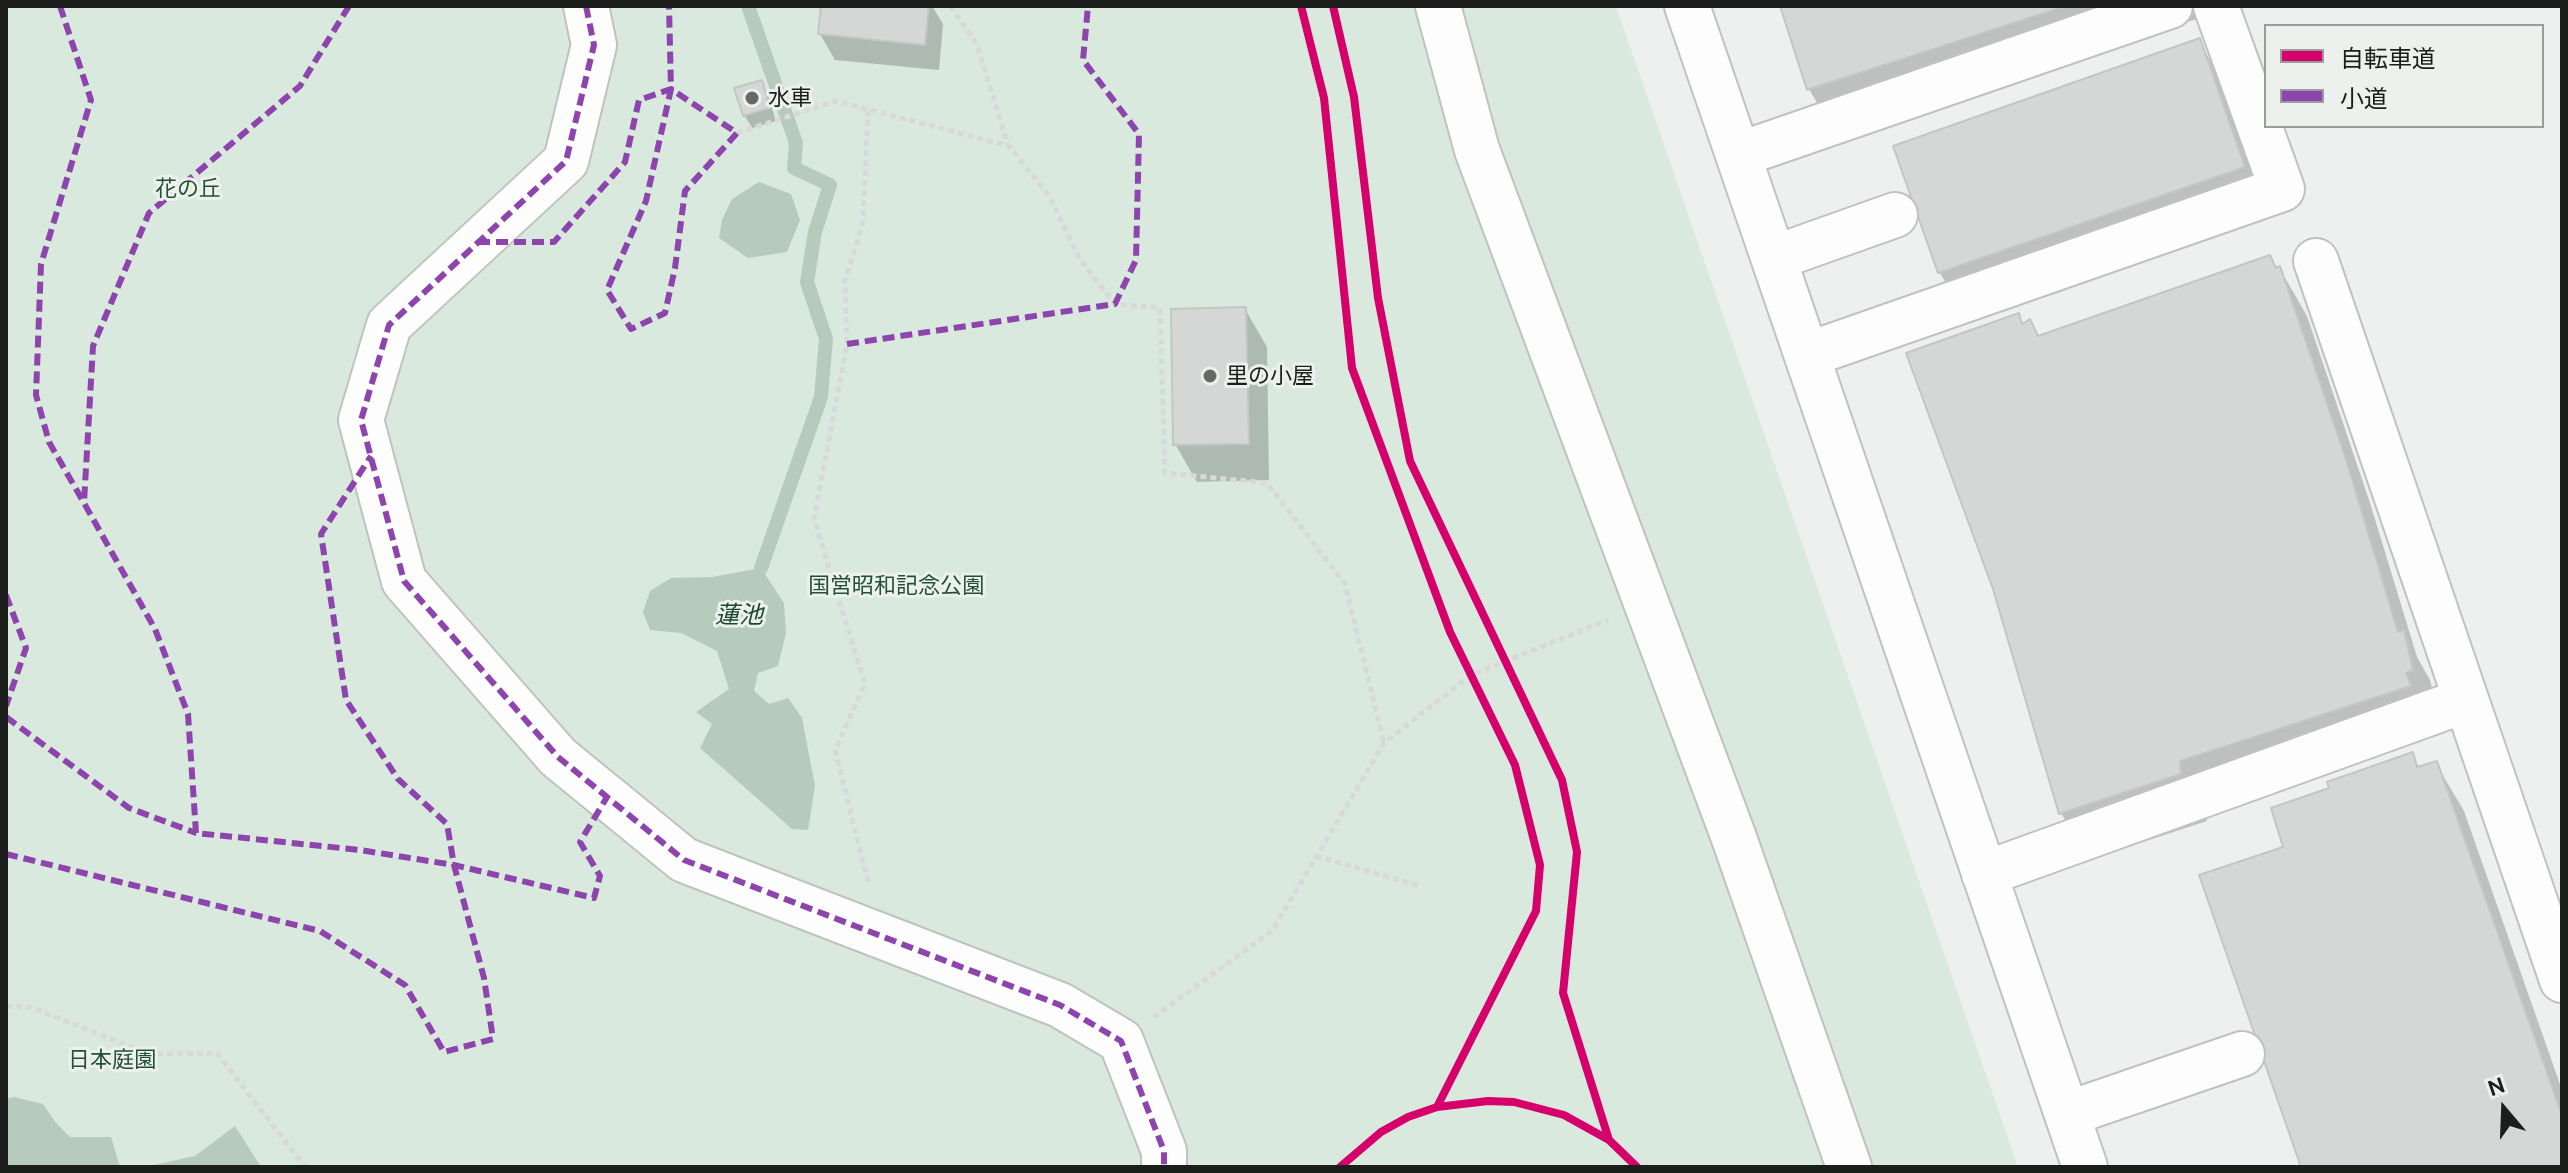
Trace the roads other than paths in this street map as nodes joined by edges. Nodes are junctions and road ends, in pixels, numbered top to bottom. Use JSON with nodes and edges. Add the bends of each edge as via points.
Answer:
{"nodes":[{"id":1,"x":586,"y":6,"type":"edge"},
{"id":2,"x":1438,"y":6,"type":"edge"},
{"id":3,"x":1687,"y":6,"type":"edge"},
{"id":4,"x":2170,"y":6,"type":"edge"},
{"id":5,"x":2216,"y":6,"type":"edge"},
{"id":6,"x":1738,"y":155,"type":"junction"},
{"id":7,"x":1895,"y":215,"type":"dead end"},
{"id":8,"x":1774,"y":258,"type":"junction"},
{"id":9,"x":2316,"y":261,"type":"dead end"},
{"id":10,"x":1807,"y":355,"type":"junction"},
{"id":11,"x":2466,"y":700,"type":"junction"},
{"id":12,"x":1984,"y":874,"type":"junction"},
{"id":13,"x":2562,"y":980,"type":"edge"},
{"id":14,"x":2242,"y":1054,"type":"dead end"},
{"id":15,"x":2067,"y":1114,"type":"junction"},
{"id":16,"x":1164,"y":1167,"type":"edge"},
{"id":17,"x":1849,"y":1167,"type":"edge"},
{"id":18,"x":2085,"y":1167,"type":"edge"}],
"edges":[{"from":1,"to":16,"type":"street","via":[[594,45],[566,161],[389,325],[361,420],[404,581],[558,757],[684,860],[1060,1005],[1121,1041],[1164,1151]]},
{"from":2,"to":17,"type":"street","via":[[1477,150],[1734,838]]},
{"from":3,"to":6,"type":"street"},
{"from":4,"to":6,"type":"street"},
{"from":5,"to":10,"type":"street","via":[[2282,189]]},
{"from":6,"to":8,"type":"street"},
{"from":7,"to":8,"type":"street"},
{"from":8,"to":10,"type":"street"},
{"from":9,"to":11,"type":"street"},
{"from":10,"to":12,"type":"street"},
{"from":11,"to":12,"type":"street"},
{"from":11,"to":13,"type":"street"},
{"from":12,"to":15,"type":"street"},
{"from":14,"to":15,"type":"street"},
{"from":15,"to":18,"type":"street"}]}
